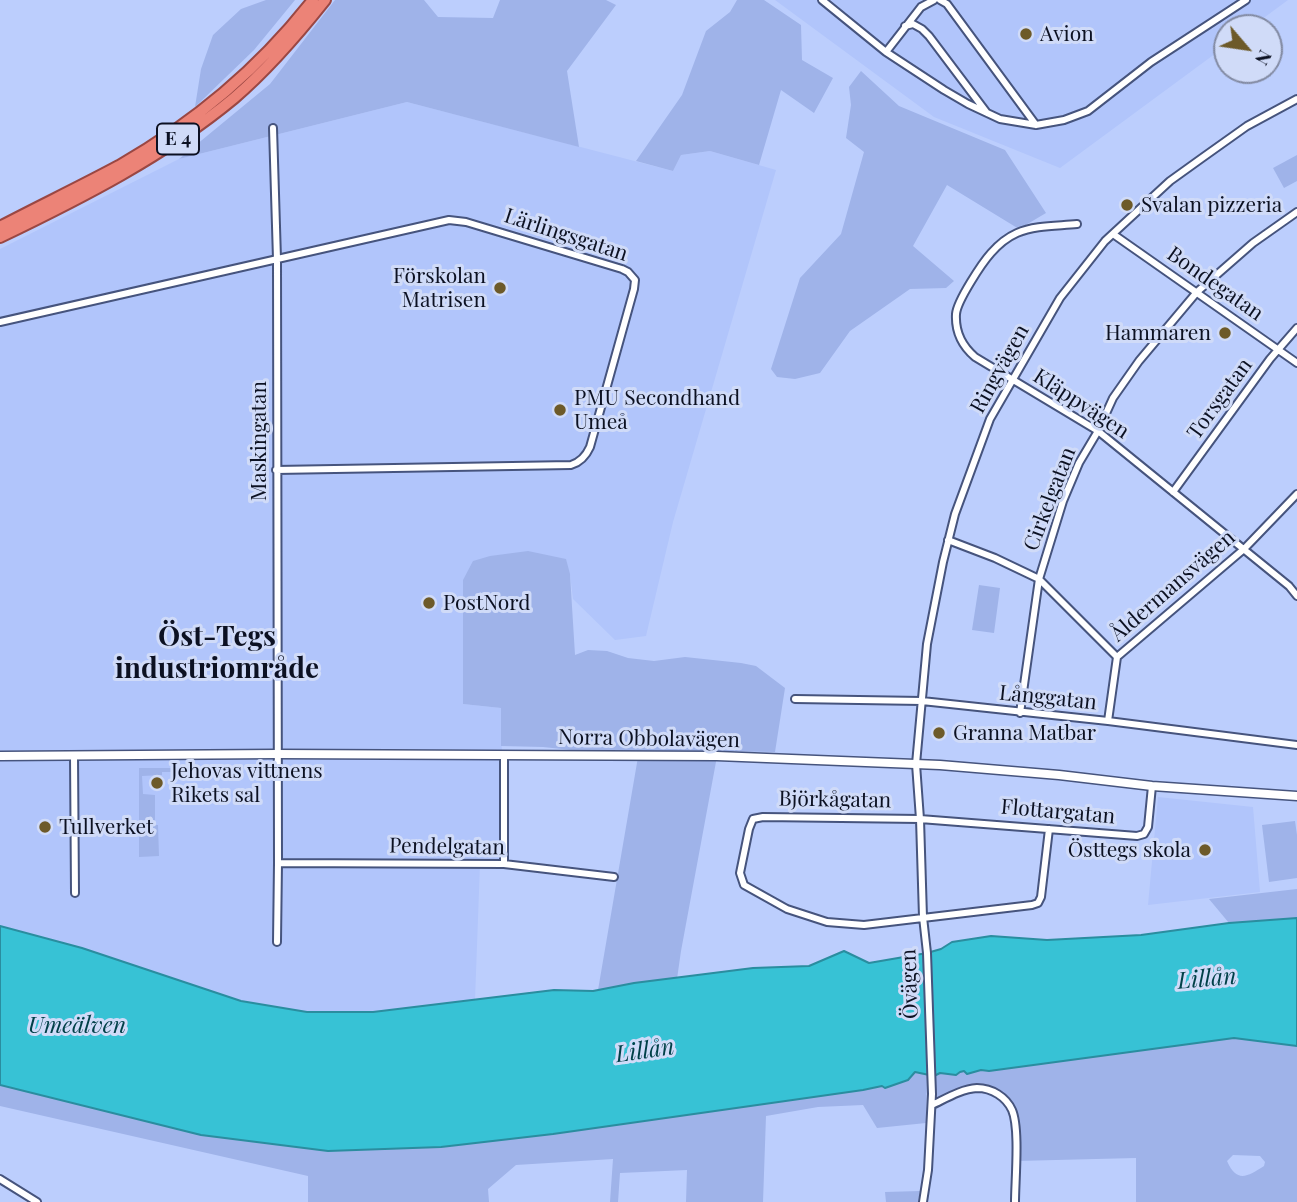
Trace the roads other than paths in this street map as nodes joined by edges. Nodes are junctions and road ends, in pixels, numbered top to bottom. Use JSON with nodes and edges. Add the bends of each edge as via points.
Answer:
{"nodes":[{"id":1,"x":313,"y":0,"type":"edge"},
{"id":2,"x":324,"y":0,"type":"edge"},
{"id":3,"x":822,"y":0,"type":"edge"},
{"id":4,"x":934,"y":0,"type":"edge"},
{"id":5,"x":940,"y":0,"type":"edge"},
{"id":6,"x":1245,"y":0,"type":"edge"},
{"id":7,"x":905,"y":26,"type":"junction"},
{"id":8,"x":886,"y":52,"type":"junction"},
{"id":9,"x":1297,"y":99,"type":"edge"},
{"id":10,"x":988,"y":114,"type":"junction"},
{"id":11,"x":1036,"y":125,"type":"junction"},
{"id":12,"x":273,"y":128,"type":"dead end"},
{"id":13,"x":1297,"y":212,"type":"edge"},
{"id":14,"x":1077,"y":225,"type":"dead end"},
{"id":15,"x":0,"y":227,"type":"edge"},
{"id":16,"x":1113,"y":234,"type":"junction"},
{"id":17,"x":0,"y":237,"type":"edge"},
{"id":18,"x":277,"y":259,"type":"junction"},
{"id":19,"x":1197,"y":292,"type":"junction"},
{"id":20,"x":0,"y":321,"type":"edge"},
{"id":21,"x":1297,"y":328,"type":"edge"},
{"id":22,"x":1278,"y":350,"type":"junction"},
{"id":23,"x":1297,"y":363,"type":"edge"},
{"id":24,"x":1013,"y":380,"type":"junction"},
{"id":25,"x":1098,"y":431,"type":"junction"},
{"id":26,"x":276,"y":470,"type":"junction"},
{"id":27,"x":1173,"y":492,"type":"junction"},
{"id":28,"x":1297,"y":494,"type":"edge"},
{"id":29,"x":948,"y":540,"type":"junction"},
{"id":30,"x":1244,"y":549,"type":"junction"},
{"id":31,"x":1039,"y":579,"type":"junction"},
{"id":32,"x":1297,"y":596,"type":"edge"},
{"id":33,"x":1117,"y":657,"type":"junction"},
{"id":34,"x":795,"y":699,"type":"dead end"},
{"id":35,"x":922,"y":701,"type":"junction"},
{"id":36,"x":1020,"y":713,"type":"junction"},
{"id":37,"x":1108,"y":721,"type":"junction"},
{"id":38,"x":1297,"y":745,"type":"edge"},
{"id":39,"x":277,"y":754,"type":"junction"},
{"id":40,"x":0,"y":756,"type":"edge"},
{"id":41,"x":74,"y":756,"type":"junction"},
{"id":42,"x":503,"y":756,"type":"junction"},
{"id":43,"x":916,"y":764,"type":"junction"},
{"id":44,"x":1152,"y":786,"type":"junction"},
{"id":45,"x":1297,"y":796,"type":"edge"},
{"id":46,"x":920,"y":819,"type":"junction"},
{"id":47,"x":1049,"y":829,"type":"junction"},
{"id":48,"x":278,"y":863,"type":"junction"},
{"id":49,"x":504,"y":864,"type":"junction"},
{"id":50,"x":614,"y":877,"type":"dead end"},
{"id":51,"x":75,"y":893,"type":"dead end"},
{"id":52,"x":923,"y":918,"type":"junction"},
{"id":53,"x":276,"y":943,"type":"dead end"},
{"id":54,"x":932,"y":1105,"type":"junction"},
{"id":55,"x":0,"y":1179,"type":"edge"},
{"id":56,"x":37,"y":1202,"type":"edge"},
{"id":57,"x":923,"y":1202,"type":"edge"},
{"id":58,"x":1014,"y":1202,"type":"edge"}],
"edges":[{"from":1,"to":15,"type":"highway","number":"E 4","via":[[258,62],[180,127],[119,165]]},
{"from":2,"to":17,"type":"highway","number":"E 4","via":[[274,59],[204,121],[97,187]]},
{"from":3,"to":8,"type":"street"},
{"from":4,"to":7,"type":"street"},
{"from":5,"to":11,"type":"street"},
{"from":6,"to":11,"type":"street","via":[[1168,50],[1088,111]]},
{"from":7,"to":8,"type":"street"},
{"from":7,"to":10,"type":"street","via":[[913,24],[929,36]]},
{"from":8,"to":10,"type":"street"},
{"from":9,"to":16,"type":"street","name":"Ringvägen","via":[[1247,126],[1170,181]]},
{"from":10,"to":11,"type":"street"},
{"from":12,"to":18,"type":"street","name":"Maskingatan"},
{"from":13,"to":19,"type":"street","name":"Cirkelgatan"},
{"from":14,"to":24,"type":"street","name":"Kläppvägen","via":[[1033,229],[1010,237],[990,254],[962,296],[956,312],[964,348]]},
{"from":16,"to":19,"type":"street","name":"Bondegatan"},
{"from":16,"to":24,"type":"street","name":"Ringvägen","via":[[1060,298]]},
{"from":18,"to":20,"type":"street","name":"Lärlingsgatan"},
{"from":18,"to":26,"type":"street","name":"Maskingatan"},
{"from":18,"to":26,"type":"street","name":"Lärlingsgatan","via":[[449,220],[622,269],[635,280],[590,447],[576,464]]},
{"from":19,"to":22,"type":"street","name":"Bondegatan"},
{"from":19,"to":25,"type":"street","name":"Cirkelgatan","via":[[1139,361],[1113,398]]},
{"from":21,"to":22,"type":"street","name":"Torsgatan"},
{"from":22,"to":23,"type":"street","name":"Bondegatan"},
{"from":22,"to":27,"type":"street","name":"Torsgatan"},
{"from":24,"to":25,"type":"street","name":"Kläppvägen"},
{"from":24,"to":29,"type":"street","name":"Ringvägen","via":[[990,419]]},
{"from":25,"to":27,"type":"street","name":"Kläppvägen"},
{"from":25,"to":31,"type":"street","name":"Cirkelgatan","via":[[1063,502]]},
{"from":26,"to":39,"type":"street","name":"Maskingatan"},
{"from":27,"to":30,"type":"street","name":"Kläppvägen"},
{"from":28,"to":30,"type":"street","name":"Åldermansvägen"},
{"from":29,"to":31,"type":"street"},
{"from":29,"to":35,"type":"street","name":"Ringvägen","via":[[927,644]]},
{"from":30,"to":32,"type":"street","name":"Kläppvägen"},
{"from":30,"to":33,"type":"street","name":"Åldermansvägen"},
{"from":31,"to":33,"type":"street"},
{"from":31,"to":36,"type":"street","name":"Cirkelgatan"},
{"from":33,"to":37,"type":"street","name":"Åldermansvägen"},
{"from":34,"to":35,"type":"street","name":"Långgatan"},
{"from":35,"to":36,"type":"street","name":"Långgatan"},
{"from":35,"to":43,"type":"street","name":"Ringvägen"},
{"from":36,"to":37,"type":"street","name":"Långgatan"},
{"from":37,"to":38,"type":"street","name":"Långgatan"},
{"from":39,"to":41,"type":"street","name":"Norra Obbolavägen"},
{"from":39,"to":42,"type":"street","name":"Norra Obbolavägen"},
{"from":39,"to":48,"type":"street","name":"Maskingatan"},
{"from":40,"to":41,"type":"street","name":"Norra Obbolavägen"},
{"from":41,"to":51,"type":"street"},
{"from":42,"to":43,"type":"street","name":"Norra Obbolavägen","via":[[717,756]]},
{"from":42,"to":49,"type":"street"},
{"from":43,"to":44,"type":"street","name":"Norra Obbolavägen"},
{"from":43,"to":46,"type":"street","name":"Övägen"},
{"from":44,"to":45,"type":"street","name":"Norra Obbolavägen"},
{"from":44,"to":47,"type":"street","name":"Flottargatan","via":[[1148,827],[1141,836]]},
{"from":46,"to":47,"type":"street","name":"Flottargatan"},
{"from":46,"to":52,"type":"street","name":"Övägen"},
{"from":46,"to":52,"type":"street","name":"Björkågatan","via":[[753,819],[740,873],[744,885],[787,909],[827,922],[864,925]]},
{"from":47,"to":52,"type":"street","via":[[1038,903]]},
{"from":48,"to":49,"type":"street","name":"Pendelgatan"},
{"from":48,"to":53,"type":"street","name":"Maskingatan"},
{"from":49,"to":50,"type":"street","name":"Pendelgatan"},
{"from":52,"to":54,"type":"street","name":"Övägen"},
{"from":54,"to":57,"type":"street","name":"Övägen"},
{"from":54,"to":58,"type":"street","via":[[978,1088],[1000,1095],[1008,1103],[1015,1134]]},
{"from":55,"to":56,"type":"street"}]}
